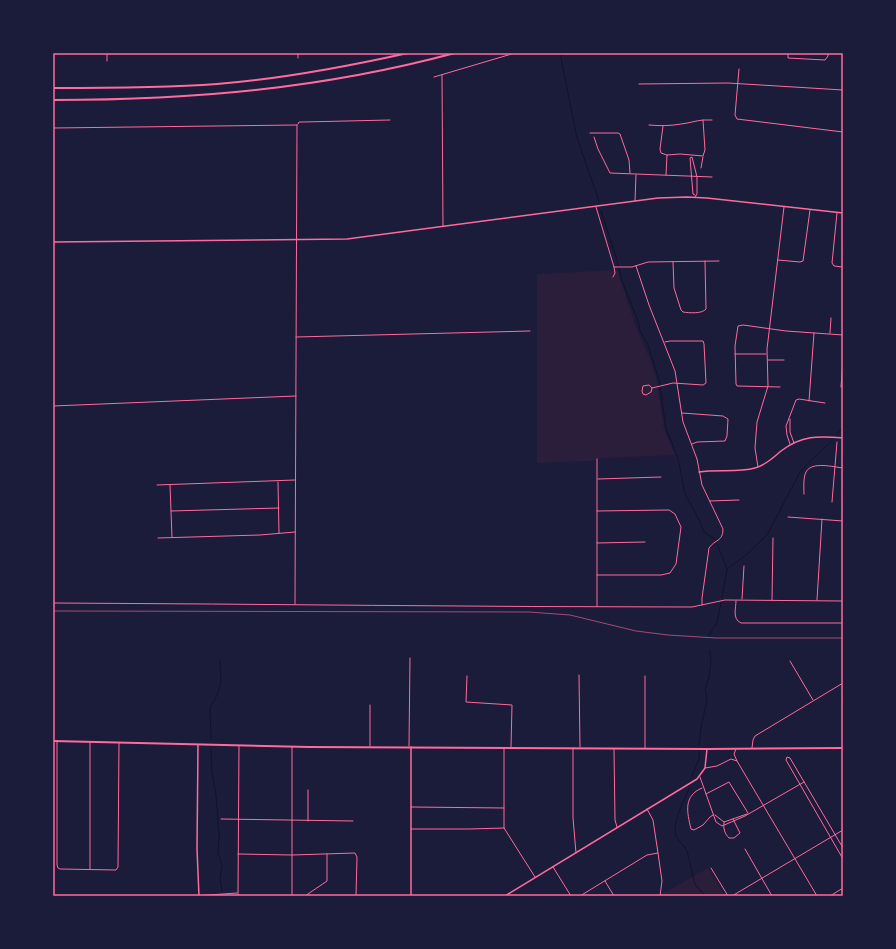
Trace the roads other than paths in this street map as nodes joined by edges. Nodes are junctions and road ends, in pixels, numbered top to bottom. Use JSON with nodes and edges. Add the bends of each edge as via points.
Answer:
{"nodes":[{"id":1,"x":107,"y":53,"type":"edge"},
{"id":2,"x":298,"y":53,"type":"edge"},
{"id":3,"x":408,"y":53,"type":"edge"},
{"id":4,"x":455,"y":53,"type":"edge"},
{"id":5,"x":516,"y":53,"type":"edge"},
{"id":6,"x":788,"y":53,"type":"edge"},
{"id":7,"x":828,"y":53,"type":"edge"},
{"id":8,"x":298,"y":58,"type":"dead end"},
{"id":9,"x":107,"y":61,"type":"dead end"},
{"id":10,"x":739,"y":69,"type":"dead end"},
{"id":11,"x":442,"y":74,"type":"junction"},
{"id":12,"x":434,"y":77,"type":"dead end"},
{"id":13,"x":738,"y":83,"type":"junction"},
{"id":14,"x":639,"y":84,"type":"dead end"},
{"id":15,"x":53,"y":88,"type":"edge"},
{"id":16,"x":843,"y":90,"type":"edge"},
{"id":17,"x":53,"y":100,"type":"edge"},
{"id":18,"x":390,"y":120,"type":"dead end"},
{"id":19,"x":703,"y":120,"type":"junction"},
{"id":20,"x":712,"y":120,"type":"dead end"},
{"id":21,"x":297,"y":125,"type":"junction"},
{"id":22,"x":649,"y":125,"type":"dead end"},
{"id":23,"x":663,"y":126,"type":"junction"},
{"id":24,"x":53,"y":128,"type":"edge"},
{"id":25,"x":843,"y":132,"type":"edge"},
{"id":26,"x":590,"y":133,"type":"dead end"},
{"id":27,"x":594,"y":137,"type":"dead end"},
{"id":28,"x":667,"y":154,"type":"junction"},
{"id":29,"x":692,"y":156,"type":"junction"},
{"id":30,"x":703,"y":156,"type":"junction"},
{"id":31,"x":701,"y":168,"type":"dead end"},
{"id":32,"x":630,"y":174,"type":"junction"},
{"id":33,"x":636,"y":174,"type":"junction"},
{"id":34,"x":666,"y":176,"type":"junction"},
{"id":35,"x":692,"y":177,"type":"junction"},
{"id":36,"x":697,"y":177,"type":"junction"},
{"id":37,"x":712,"y":177,"type":"dead end"},
{"id":38,"x":697,"y":183,"type":"junction"},
{"id":39,"x":692,"y":186,"type":"junction"},
{"id":40,"x":695,"y":196,"type":"junction"},
{"id":41,"x":635,"y":201,"type":"junction"},
{"id":42,"x":596,"y":206,"type":"junction"},
{"id":43,"x":784,"y":206,"type":"junction"},
{"id":44,"x":810,"y":209,"type":"junction"},
{"id":45,"x":837,"y":212,"type":"junction"},
{"id":46,"x":843,"y":213,"type":"edge"},
{"id":47,"x":443,"y":227,"type":"junction"},
{"id":48,"x":297,"y":240,"type":"junction"},
{"id":49,"x":53,"y":242,"type":"edge"},
{"id":50,"x":778,"y":260,"type":"junction"},
{"id":51,"x":706,"y":261,"type":"junction"},
{"id":52,"x":719,"y":261,"type":"dead end"},
{"id":53,"x":673,"y":262,"type":"junction"},
{"id":54,"x":636,"y":266,"type":"junction"},
{"id":55,"x":614,"y":267,"type":"junction"},
{"id":56,"x":843,"y":267,"type":"edge"},
{"id":57,"x":613,"y":277,"type":"dead end"},
{"id":58,"x":831,"y":318,"type":"dead end"},
{"id":59,"x":769,"y":328,"type":"junction"},
{"id":60,"x":530,"y":331,"type":"dead end"},
{"id":61,"x":814,"y":332,"type":"junction"},
{"id":62,"x":830,"y":334,"type":"junction"},
{"id":63,"x":843,"y":335,"type":"edge"},
{"id":64,"x":296,"y":337,"type":"junction"},
{"id":65,"x":665,"y":342,"type":"junction"},
{"id":66,"x":735,"y":354,"type":"junction"},
{"id":67,"x":767,"y":354,"type":"junction"},
{"id":68,"x":767,"y":360,"type":"junction"},
{"id":69,"x":784,"y":360,"type":"dead end"},
{"id":70,"x":843,"y":362,"type":"edge"},
{"id":71,"x":843,"y":366,"type":"edge"},
{"id":72,"x":677,"y":383,"type":"junction"},
{"id":73,"x":768,"y":386,"type":"junction"},
{"id":74,"x":780,"y":387,"type":"dead end"},
{"id":75,"x":841,"y":387,"type":"dead end"},
{"id":76,"x":652,"y":388,"type":"junction"},
{"id":77,"x":296,"y":396,"type":"junction"},
{"id":78,"x":809,"y":402,"type":"junction"},
{"id":79,"x":825,"y":403,"type":"dead end"},
{"id":80,"x":53,"y":406,"type":"edge"},
{"id":81,"x":682,"y":413,"type":"junction"},
{"id":82,"x":790,"y":418,"type":"junction"},
{"id":83,"x":843,"y":438,"type":"edge"},
{"id":84,"x":837,"y":442,"type":"dead end"},
{"id":85,"x":794,"y":443,"type":"junction"},
{"id":86,"x":691,"y":444,"type":"junction"},
{"id":87,"x":791,"y":444,"type":"junction"},
{"id":88,"x":597,"y":459,"type":"dead end"},
{"id":89,"x":758,"y":467,"type":"junction"},
{"id":90,"x":834,"y":467,"type":"junction"},
{"id":91,"x":843,"y":468,"type":"edge"},
{"id":92,"x":699,"y":472,"type":"junction"},
{"id":93,"x":661,"y":477,"type":"dead end"},
{"id":94,"x":597,"y":479,"type":"junction"},
{"id":95,"x":296,"y":480,"type":"junction"},
{"id":96,"x":278,"y":482,"type":"junction"},
{"id":97,"x":157,"y":485,"type":"dead end"},
{"id":98,"x":170,"y":485,"type":"junction"},
{"id":99,"x":804,"y":494,"type":"dead end"},
{"id":100,"x":739,"y":500,"type":"dead end"},
{"id":101,"x":709,"y":502,"type":"junction"},
{"id":102,"x":832,"y":502,"type":"dead end"},
{"id":103,"x":278,"y":508,"type":"junction"},
{"id":104,"x":171,"y":511,"type":"junction"},
{"id":105,"x":597,"y":511,"type":"junction"},
{"id":106,"x":788,"y":517,"type":"dead end"},
{"id":107,"x":822,"y":519,"type":"junction"},
{"id":108,"x":843,"y":521,"type":"edge"},
{"id":109,"x":295,"y":532,"type":"junction"},
{"id":110,"x":279,"y":534,"type":"junction"},
{"id":111,"x":158,"y":538,"type":"dead end"},
{"id":112,"x":172,"y":538,"type":"junction"},
{"id":113,"x":773,"y":538,"type":"dead end"},
{"id":114,"x":645,"y":542,"type":"dead end"},
{"id":115,"x":597,"y":543,"type":"junction"},
{"id":116,"x":744,"y":566,"type":"dead end"},
{"id":117,"x":596,"y":575,"type":"junction"},
{"id":118,"x":736,"y":600,"type":"junction"},
{"id":119,"x":742,"y":600,"type":"junction"},
{"id":120,"x":772,"y":600,"type":"junction"},
{"id":121,"x":817,"y":600,"type":"junction"},
{"id":122,"x":843,"y":601,"type":"edge"},
{"id":123,"x":53,"y":603,"type":"edge"},
{"id":124,"x":295,"y":605,"type":"junction"},
{"id":125,"x":597,"y":606,"type":"junction"},
{"id":126,"x":702,"y":606,"type":"junction"},
{"id":127,"x":843,"y":623,"type":"edge"},
{"id":128,"x":410,"y":658,"type":"dead end"},
{"id":129,"x":790,"y":661,"type":"dead end"},
{"id":130,"x":579,"y":675,"type":"dead end"},
{"id":131,"x":467,"y":676,"type":"dead end"},
{"id":132,"x":645,"y":676,"type":"dead end"},
{"id":133,"x":843,"y":683,"type":"edge"},
{"id":134,"x":813,"y":701,"type":"junction"},
{"id":135,"x":370,"y":704,"type":"dead end"},
{"id":136,"x":53,"y":741,"type":"edge"},
{"id":137,"x":57,"y":741,"type":"junction"},
{"id":138,"x":90,"y":742,"type":"junction"},
{"id":139,"x":119,"y":742,"type":"junction"},
{"id":140,"x":198,"y":745,"type":"junction"},
{"id":141,"x":239,"y":746,"type":"junction"},
{"id":142,"x":292,"y":746,"type":"junction"},
{"id":143,"x":370,"y":747,"type":"junction"},
{"id":144,"x":410,"y":747,"type":"junction"},
{"id":145,"x":504,"y":747,"type":"junction"},
{"id":146,"x":511,"y":747,"type":"junction"},
{"id":147,"x":572,"y":748,"type":"junction"},
{"id":148,"x":580,"y":748,"type":"junction"},
{"id":149,"x":614,"y":748,"type":"junction"},
{"id":150,"x":645,"y":748,"type":"junction"},
{"id":151,"x":843,"y":748,"type":"edge"},
{"id":152,"x":707,"y":749,"type":"junction"},
{"id":153,"x":736,"y":749,"type":"junction"},
{"id":154,"x":752,"y":749,"type":"junction"},
{"id":155,"x":737,"y":761,"type":"junction"},
{"id":156,"x":705,"y":768,"type":"junction"},
{"id":157,"x":700,"y":776,"type":"junction"},
{"id":158,"x":804,"y":781,"type":"junction"},
{"id":159,"x":799,"y":784,"type":"junction"},
{"id":160,"x":703,"y":788,"type":"junction"},
{"id":161,"x":308,"y":790,"type":"dead end"},
{"id":162,"x":706,"y":794,"type":"junction"},
{"id":163,"x":763,"y":806,"type":"junction"},
{"id":164,"x":411,"y":807,"type":"junction"},
{"id":165,"x":504,"y":808,"type":"junction"},
{"id":166,"x":647,"y":809,"type":"junction"},
{"id":167,"x":714,"y":814,"type":"junction"},
{"id":168,"x":748,"y":814,"type":"junction"},
{"id":169,"x":221,"y":819,"type":"dead end"},
{"id":170,"x":238,"y":819,"type":"junction"},
{"id":171,"x":733,"y":819,"type":"junction"},
{"id":172,"x":292,"y":820,"type":"junction"},
{"id":173,"x":308,"y":821,"type":"junction"},
{"id":174,"x":353,"y":821,"type":"dead end"},
{"id":175,"x":735,"y":821,"type":"junction"},
{"id":176,"x":724,"y":822,"type":"junction"},
{"id":177,"x":724,"y":826,"type":"junction"},
{"id":178,"x":411,"y":828,"type":"junction"},
{"id":179,"x":504,"y":828,"type":"junction"},
{"id":180,"x":617,"y":828,"type":"junction"},
{"id":181,"x":843,"y":830,"type":"edge"},
{"id":182,"x":836,"y":835,"type":"junction"},
{"id":183,"x":831,"y":838,"type":"junction"},
{"id":184,"x":843,"y":848,"type":"edge"},
{"id":185,"x":745,"y":850,"type":"dead end"},
{"id":186,"x":576,"y":852,"type":"junction"},
{"id":187,"x":327,"y":853,"type":"junction"},
{"id":188,"x":658,"y":853,"type":"junction"},
{"id":189,"x":238,"y":854,"type":"junction"},
{"id":190,"x":292,"y":855,"type":"junction"},
{"id":191,"x":843,"y":858,"type":"edge"},
{"id":192,"x":795,"y":859,"type":"junction"},
{"id":193,"x":553,"y":866,"type":"junction"},
{"id":194,"x":711,"y":868,"type":"dead end"},
{"id":195,"x":90,"y":870,"type":"junction"},
{"id":196,"x":535,"y":878,"type":"junction"},
{"id":197,"x":762,"y":878,"type":"junction"},
{"id":198,"x":605,"y":881,"type":"junction"},
{"id":199,"x":843,"y":888,"type":"edge"},
{"id":200,"x":238,"y":893,"type":"junction"},
{"id":201,"x":195,"y":896,"type":"edge"},
{"id":202,"x":199,"y":896,"type":"edge"},
{"id":203,"x":238,"y":896,"type":"edge"},
{"id":204,"x":292,"y":896,"type":"edge"},
{"id":205,"x":305,"y":896,"type":"edge"},
{"id":206,"x":356,"y":896,"type":"edge"},
{"id":207,"x":411,"y":896,"type":"edge"},
{"id":208,"x":505,"y":896,"type":"edge"},
{"id":209,"x":571,"y":896,"type":"edge"},
{"id":210,"x":580,"y":896,"type":"edge"},
{"id":211,"x":614,"y":896,"type":"edge"},
{"id":212,"x":660,"y":896,"type":"edge"},
{"id":213,"x":728,"y":896,"type":"edge"},
{"id":214,"x":732,"y":896,"type":"edge"},
{"id":215,"x":772,"y":896,"type":"edge"},
{"id":216,"x":817,"y":896,"type":"edge"},
{"id":217,"x":830,"y":896,"type":"edge"}],
"edges":[{"from":1,"to":9,"type":"street"},
{"from":2,"to":8,"type":"street"},
{"from":3,"to":15,"type":"main road","via":[[339,68],[218,84],[145,88]]},
{"from":4,"to":17,"type":"main road","via":[[383,70],[258,90],[154,99]]},
{"from":5,"to":11,"type":"street"},
{"from":6,"to":7,"type":"street","via":[[788,58],[825,60]]},
{"from":10,"to":13,"type":"street"},
{"from":11,"to":12,"type":"street"},
{"from":11,"to":47,"type":"street"},
{"from":13,"to":14,"type":"street"},
{"from":13,"to":16,"type":"street"},
{"from":13,"to":25,"type":"street","via":[[735,114],[739,120]]},
{"from":18,"to":21,"type":"street","via":[[299,122]]},
{"from":19,"to":20,"type":"street"},
{"from":19,"to":23,"type":"street"},
{"from":19,"to":30,"type":"street"},
{"from":21,"to":24,"type":"street"},
{"from":21,"to":48,"type":"street"},
{"from":22,"to":23,"type":"street"},
{"from":23,"to":28,"type":"street","via":[[660,149],[661,153]]},
{"from":26,"to":32,"type":"street","via":[[620,134],[629,160]]},
{"from":27,"to":32,"type":"street","via":[[610,174]]},
{"from":28,"to":29,"type":"street"},
{"from":28,"to":34,"type":"street"},
{"from":29,"to":30,"type":"street"},
{"from":29,"to":35,"type":"street"},
{"from":29,"to":36,"type":"street"},
{"from":30,"to":31,"type":"street"},
{"from":32,"to":33,"type":"street"},
{"from":33,"to":34,"type":"street"},
{"from":33,"to":41,"type":"street"},
{"from":34,"to":35,"type":"street"},
{"from":35,"to":36,"type":"street"},
{"from":35,"to":39,"type":"street"},
{"from":36,"to":37,"type":"street"},
{"from":36,"to":38,"type":"street"},
{"from":38,"to":39,"type":"street","via":[[694,182]]},
{"from":38,"to":40,"type":"street"},
{"from":39,"to":40,"type":"street"},
{"from":40,"to":41,"type":"main road"},
{"from":40,"to":43,"type":"main road"},
{"from":41,"to":42,"type":"main road"},
{"from":42,"to":47,"type":"main road"},
{"from":42,"to":55,"type":"street"},
{"from":43,"to":44,"type":"main road"},
{"from":43,"to":50,"type":"street"},
{"from":44,"to":45,"type":"main road"},
{"from":44,"to":50,"type":"street","via":[[803,261]]},
{"from":45,"to":46,"type":"main road"},
{"from":45,"to":56,"type":"street","via":[[832,263],[834,266]]},
{"from":47,"to":48,"type":"main road","via":[[347,239]]},
{"from":48,"to":49,"type":"main road"},
{"from":48,"to":64,"type":"street"},
{"from":50,"to":59,"type":"street"},
{"from":51,"to":52,"type":"street"},
{"from":51,"to":53,"type":"street"},
{"from":51,"to":53,"type":"street","via":[[706,310],[686,313],[681,310],[674,288]]},
{"from":53,"to":54,"type":"street","via":[[648,262]]},
{"from":54,"to":55,"type":"street"},
{"from":54,"to":65,"type":"street"},
{"from":55,"to":57,"type":"street"},
{"from":58,"to":62,"type":"street"},
{"from":59,"to":61,"type":"street"},
{"from":59,"to":66,"type":"street","via":[[743,324],[738,326]]},
{"from":59,"to":67,"type":"street"},
{"from":60,"to":64,"type":"street"},
{"from":61,"to":62,"type":"street"},
{"from":61,"to":78,"type":"street"},
{"from":62,"to":63,"type":"street"},
{"from":64,"to":77,"type":"street"},
{"from":65,"to":72,"type":"street"},
{"from":65,"to":72,"type":"street","via":[[704,342],[705,384]]},
{"from":66,"to":67,"type":"street"},
{"from":66,"to":73,"type":"street","via":[[737,386]]},
{"from":67,"to":68,"type":"street"},
{"from":68,"to":69,"type":"street"},
{"from":68,"to":73,"type":"street"},
{"from":70,"to":71,"type":"street"},
{"from":71,"to":75,"type":"street"},
{"from":72,"to":76,"type":"street"},
{"from":72,"to":81,"type":"street"},
{"from":73,"to":74,"type":"street"},
{"from":73,"to":89,"type":"street","via":[[757,422],[755,448]]},
{"from":76,"to":76,"type":"street","via":[[646,395],[642,391],[646,385]]},
{"from":77,"to":80,"type":"street"},
{"from":77,"to":95,"type":"street"},
{"from":78,"to":79,"type":"street"},
{"from":78,"to":82,"type":"street","via":[[797,400]]},
{"from":81,"to":86,"type":"street"},
{"from":81,"to":86,"type":"street","via":[[723,416],[728,419],[725,441]]},
{"from":82,"to":85,"type":"street","via":[[790,432]]},
{"from":82,"to":87,"type":"street","via":[[786,430]]},
{"from":83,"to":85,"type":"main road","via":[[814,437]]},
{"from":84,"to":90,"type":"street"},
{"from":85,"to":87,"type":"main road"},
{"from":86,"to":92,"type":"street"},
{"from":87,"to":89,"type":"main road"},
{"from":88,"to":94,"type":"street"},
{"from":89,"to":92,"type":"main road"},
{"from":90,"to":91,"type":"street"},
{"from":90,"to":99,"type":"street","via":[[810,468],[806,474]]},
{"from":90,"to":102,"type":"street"},
{"from":92,"to":101,"type":"street"},
{"from":93,"to":94,"type":"street"},
{"from":94,"to":105,"type":"street"},
{"from":95,"to":96,"type":"street"},
{"from":95,"to":109,"type":"street"},
{"from":96,"to":98,"type":"street"},
{"from":96,"to":103,"type":"street"},
{"from":97,"to":98,"type":"street"},
{"from":98,"to":104,"type":"street"},
{"from":100,"to":101,"type":"street"},
{"from":101,"to":126,"type":"street","via":[[723,531],[721,538],[709,548]]},
{"from":103,"to":104,"type":"street"},
{"from":103,"to":110,"type":"street"},
{"from":104,"to":112,"type":"street"},
{"from":105,"to":115,"type":"street"},
{"from":105,"to":117,"type":"street","via":[[665,509],[675,514],[681,527],[676,564],[670,573]]},
{"from":106,"to":107,"type":"street"},
{"from":107,"to":108,"type":"street"},
{"from":107,"to":121,"type":"street"},
{"from":109,"to":110,"type":"street"},
{"from":109,"to":124,"type":"street"},
{"from":110,"to":112,"type":"street"},
{"from":111,"to":112,"type":"street"},
{"from":113,"to":120,"type":"street"},
{"from":114,"to":115,"type":"street"},
{"from":115,"to":117,"type":"street"},
{"from":116,"to":119,"type":"street"},
{"from":117,"to":125,"type":"street"},
{"from":118,"to":119,"type":"street"},
{"from":118,"to":126,"type":"street","via":[[722,600]]},
{"from":118,"to":127,"type":"street","via":[[735,617],[740,623]]},
{"from":119,"to":120,"type":"street"},
{"from":120,"to":121,"type":"street"},
{"from":121,"to":122,"type":"street"},
{"from":123,"to":124,"type":"street"},
{"from":124,"to":125,"type":"street"},
{"from":125,"to":126,"type":"street"},
{"from":128,"to":144,"type":"street"},
{"from":129,"to":134,"type":"street"},
{"from":130,"to":148,"type":"street"},
{"from":131,"to":146,"type":"street","via":[[466,702],[512,705]]},
{"from":132,"to":150,"type":"street"},
{"from":133,"to":134,"type":"street"},
{"from":134,"to":154,"type":"street","via":[[755,736]]},
{"from":135,"to":143,"type":"street"},
{"from":136,"to":137,"type":"main road"},
{"from":137,"to":138,"type":"main road"},
{"from":137,"to":195,"type":"street","via":[[58,868]]},
{"from":138,"to":139,"type":"main road"},
{"from":138,"to":195,"type":"street"},
{"from":139,"to":140,"type":"main road"},
{"from":139,"to":195,"type":"street","via":[[119,866],[116,870]]},
{"from":140,"to":141,"type":"main road"},
{"from":140,"to":202,"type":"main road"},
{"from":141,"to":142,"type":"main road"},
{"from":141,"to":170,"type":"street"},
{"from":142,"to":143,"type":"main road"},
{"from":142,"to":172,"type":"street"},
{"from":143,"to":144,"type":"main road"},
{"from":144,"to":145,"type":"main road"},
{"from":144,"to":164,"type":"main road"},
{"from":145,"to":146,"type":"main road"},
{"from":145,"to":165,"type":"street"},
{"from":146,"to":147,"type":"main road"},
{"from":147,"to":148,"type":"main road"},
{"from":147,"to":186,"type":"street"},
{"from":148,"to":149,"type":"main road"},
{"from":149,"to":150,"type":"main road"},
{"from":149,"to":180,"type":"street"},
{"from":150,"to":152,"type":"main road"},
{"from":151,"to":154,"type":"main road"},
{"from":152,"to":153,"type":"main road"},
{"from":152,"to":156,"type":"main road"},
{"from":153,"to":154,"type":"main road"},
{"from":153,"to":155,"type":"street","via":[[734,754]]},
{"from":155,"to":156,"type":"street","via":[[731,759],[717,766]]},
{"from":155,"to":163,"type":"street"},
{"from":156,"to":157,"type":"main road"},
{"from":157,"to":160,"type":"street"},
{"from":157,"to":166,"type":"main road"},
{"from":158,"to":159,"type":"street"},
{"from":158,"to":159,"type":"street","via":[[787,757],[786,760]]},
{"from":158,"to":182,"type":"street"},
{"from":159,"to":163,"type":"street"},
{"from":159,"to":183,"type":"street"},
{"from":160,"to":162,"type":"street"},
{"from":160,"to":167,"type":"street","via":[[693,792],[688,802],[691,829],[703,825]]},
{"from":161,"to":173,"type":"street"},
{"from":162,"to":167,"type":"street"},
{"from":162,"to":168,"type":"street","via":[[729,782]]},
{"from":163,"to":168,"type":"street"},
{"from":163,"to":192,"type":"street"},
{"from":164,"to":165,"type":"street"},
{"from":164,"to":178,"type":"main road"},
{"from":165,"to":179,"type":"street"},
{"from":166,"to":180,"type":"main road"},
{"from":166,"to":188,"type":"street","via":[[653,820]]},
{"from":167,"to":176,"type":"street"},
{"from":167,"to":177,"type":"street","via":[[718,824]]},
{"from":168,"to":171,"type":"street"},
{"from":168,"to":175,"type":"street"},
{"from":169,"to":170,"type":"street"},
{"from":170,"to":172,"type":"street"},
{"from":170,"to":189,"type":"street"},
{"from":171,"to":175,"type":"street"},
{"from":171,"to":176,"type":"street"},
{"from":172,"to":173,"type":"street"},
{"from":172,"to":190,"type":"street"},
{"from":173,"to":174,"type":"street"},
{"from":175,"to":177,"type":"street"},
{"from":175,"to":177,"type":"street","via":[[740,833],[734,838],[728,837]]},
{"from":176,"to":177,"type":"street"},
{"from":178,"to":179,"type":"street"},
{"from":178,"to":207,"type":"main road"},
{"from":179,"to":196,"type":"street"},
{"from":180,"to":186,"type":"main road"},
{"from":181,"to":182,"type":"street"},
{"from":182,"to":183,"type":"street"},
{"from":182,"to":184,"type":"street"},
{"from":183,"to":191,"type":"street"},
{"from":183,"to":192,"type":"street"},
{"from":185,"to":197,"type":"street"},
{"from":186,"to":193,"type":"main road"},
{"from":187,"to":190,"type":"street"},
{"from":187,"to":205,"type":"street","via":[[327,880]]},
{"from":187,"to":206,"type":"street","via":[[356,854]]},
{"from":188,"to":198,"type":"street","via":[[647,855]]},
{"from":188,"to":212,"type":"street","via":[[662,881]]},
{"from":189,"to":190,"type":"street"},
{"from":189,"to":200,"type":"street"},
{"from":190,"to":204,"type":"street"},
{"from":192,"to":197,"type":"street"},
{"from":192,"to":216,"type":"street"},
{"from":193,"to":196,"type":"main road"},
{"from":193,"to":209,"type":"street"},
{"from":194,"to":213,"type":"street"},
{"from":196,"to":208,"type":"main road"},
{"from":197,"to":214,"type":"street"},
{"from":197,"to":215,"type":"street"},
{"from":198,"to":210,"type":"street"},
{"from":198,"to":211,"type":"street"},
{"from":199,"to":217,"type":"street"},
{"from":200,"to":202,"type":"street"},
{"from":200,"to":203,"type":"street"},
{"from":201,"to":202,"type":"street"}]}
